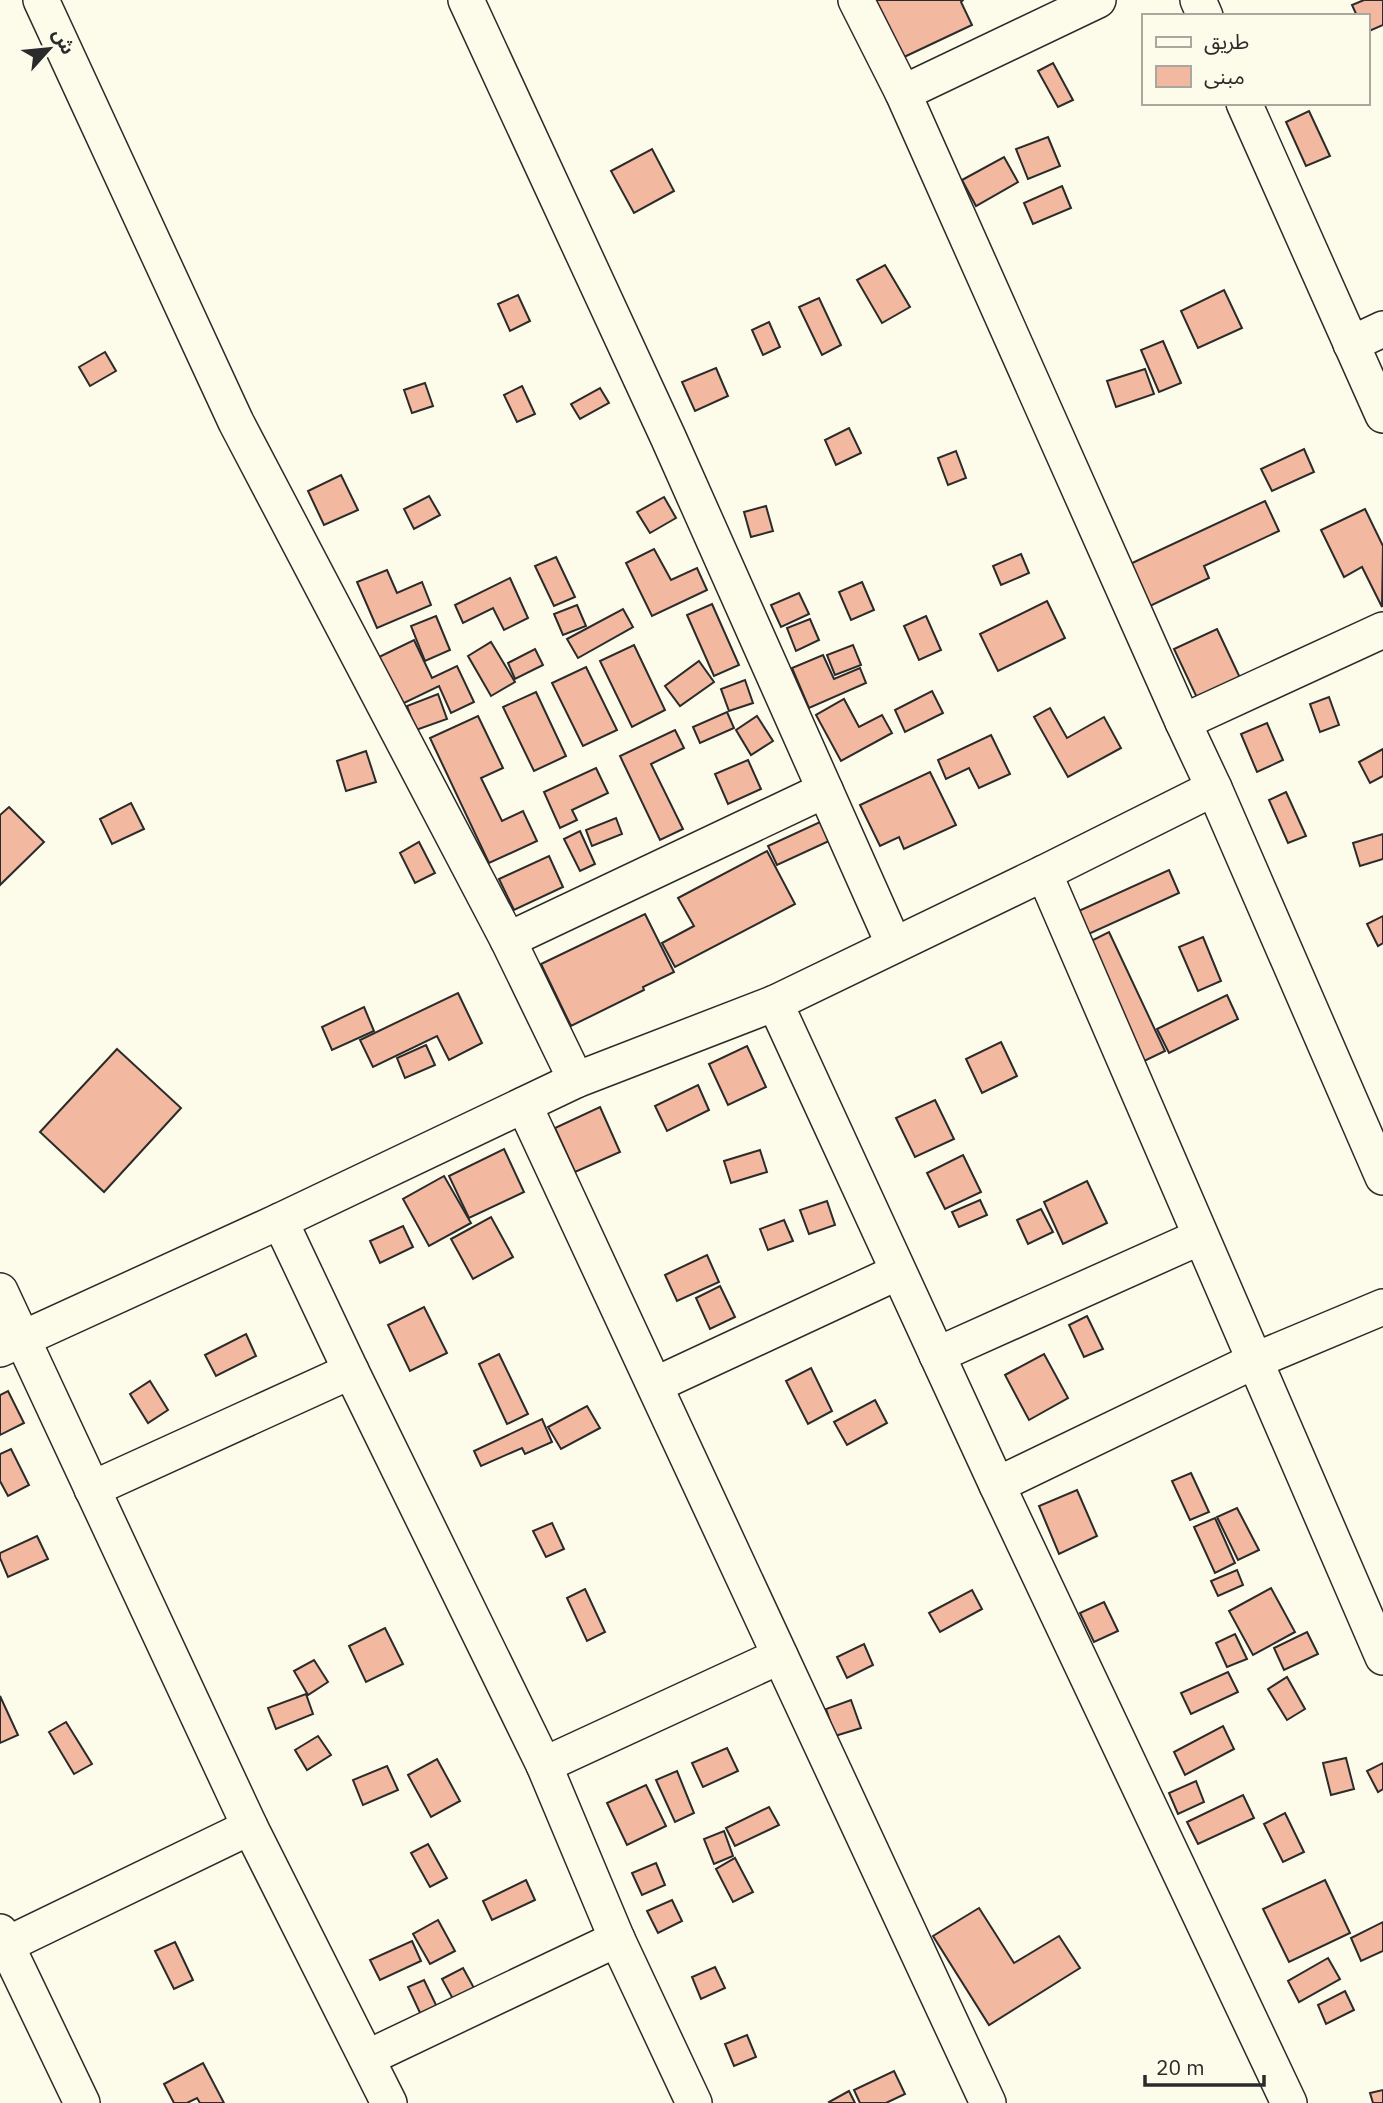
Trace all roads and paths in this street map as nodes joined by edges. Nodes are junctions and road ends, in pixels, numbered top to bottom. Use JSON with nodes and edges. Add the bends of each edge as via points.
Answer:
{"nodes":[{"id":1,"x":41,"y":0,"type":"edge"},
{"id":2,"x":466,"y":0,"type":"edge"},
{"id":3,"x":856,"y":0,"type":"edge"},
{"id":4,"x":1098,"y":0,"type":"edge"},
{"id":5,"x":903,"y":93,"type":"junction"},
{"id":6,"x":1245,"y":105,"type":"edge"},
{"id":7,"x":1383,"y":329,"type":"edge"},
{"id":8,"x":1351,"y":344,"type":"junction"},
{"id":9,"x":1383,"y":415,"type":"edge"},
{"id":10,"x":1383,"y":630,"type":"edge"},
{"id":11,"x":1182,"y":722,"type":"junction"},
{"id":12,"x":1214,"y":788,"type":"junction"},
{"id":13,"x":825,"y":790,"type":"junction"},
{"id":14,"x":1044,"y":873,"type":"junction"},
{"id":15,"x":508,"y":940,"type":"junction"},
{"id":16,"x":894,"y":945,"type":"junction"},
{"id":17,"x":775,"y":1003,"type":"junction"},
{"id":18,"x":576,"y":1080,"type":"junction"},
{"id":19,"x":524,"y":1105,"type":"junction"},
{"id":20,"x":1382,"y":1173,"type":"edge"},
{"id":21,"x":280,"y":1221,"type":"junction"},
{"id":22,"x":1200,"y":1237,"type":"junction"},
{"id":23,"x":898,"y":1272,"type":"junction"},
{"id":24,"x":0,"y":1291,"type":"edge"},
{"id":25,"x":1383,"y":1307,"type":"edge"},
{"id":26,"x":11,"y":1343,"type":"edge"},
{"id":27,"x":937,"y":1355,"type":"junction"},
{"id":28,"x":1254,"y":1361,"type":"junction"},
{"id":29,"x":351,"y":1371,"type":"junction"},
{"id":30,"x":655,"y":1385,"type":"junction"},
{"id":31,"x":997,"y":1485,"type":"junction"},
{"id":32,"x":92,"y":1489,"type":"junction"},
{"id":33,"x":780,"y":1656,"type":"junction"},
{"id":34,"x":1383,"y":1657,"type":"edge"},
{"id":35,"x":544,"y":1765,"type":"junction"},
{"id":36,"x":250,"y":1827,"type":"junction"},
{"id":37,"x":3,"y":1938,"type":"edge"},
{"id":38,"x":617,"y":1939,"type":"junction"},
{"id":39,"x":367,"y":2058,"type":"junction"},
{"id":40,"x":82,"y":2103,"type":"edge"},
{"id":41,"x":389,"y":2103,"type":"edge"},
{"id":42,"x":694,"y":2103,"type":"edge"},
{"id":43,"x":988,"y":2103,"type":"edge"},
{"id":44,"x":1289,"y":2103,"type":"edge"}],
"edges":[{"from":1,"to":15,"type":"street","via":[[236,422]]},
{"from":2,"to":13,"type":"street"},
{"from":3,"to":5,"type":"street"},
{"from":4,"to":5,"type":"street"},
{"from":5,"to":11,"type":"street"},
{"from":6,"to":8,"type":"street"},
{"from":7,"to":8,"type":"street"},
{"from":8,"to":9,"type":"street"},
{"from":10,"to":11,"type":"street"},
{"from":11,"to":12,"type":"street"},
{"from":12,"to":14,"type":"street"},
{"from":12,"to":20,"type":"street"},
{"from":13,"to":15,"type":"street"},
{"from":13,"to":16,"type":"street"},
{"from":14,"to":16,"type":"street"},
{"from":14,"to":22,"type":"street"},
{"from":15,"to":18,"type":"street"},
{"from":16,"to":17,"type":"street"},
{"from":17,"to":18,"type":"street"},
{"from":17,"to":23,"type":"street"},
{"from":18,"to":19,"type":"street"},
{"from":19,"to":21,"type":"street"},
{"from":19,"to":30,"type":"street"},
{"from":21,"to":26,"type":"street"},
{"from":21,"to":29,"type":"street"},
{"from":22,"to":27,"type":"street"},
{"from":22,"to":28,"type":"street"},
{"from":23,"to":27,"type":"street"},
{"from":23,"to":30,"type":"street"},
{"from":24,"to":26,"type":"street"},
{"from":25,"to":28,"type":"street"},
{"from":26,"to":32,"type":"street"},
{"from":27,"to":31,"type":"street"},
{"from":28,"to":31,"type":"street"},
{"from":28,"to":34,"type":"street"},
{"from":29,"to":32,"type":"street"},
{"from":29,"to":35,"type":"street"},
{"from":30,"to":33,"type":"street"},
{"from":31,"to":44,"type":"street"},
{"from":32,"to":36,"type":"street"},
{"from":33,"to":35,"type":"street"},
{"from":33,"to":43,"type":"street"},
{"from":35,"to":38,"type":"street"},
{"from":36,"to":37,"type":"street"},
{"from":36,"to":39,"type":"street"},
{"from":37,"to":40,"type":"street"},
{"from":38,"to":39,"type":"street"},
{"from":38,"to":42,"type":"street"},
{"from":39,"to":41,"type":"street"}]}
